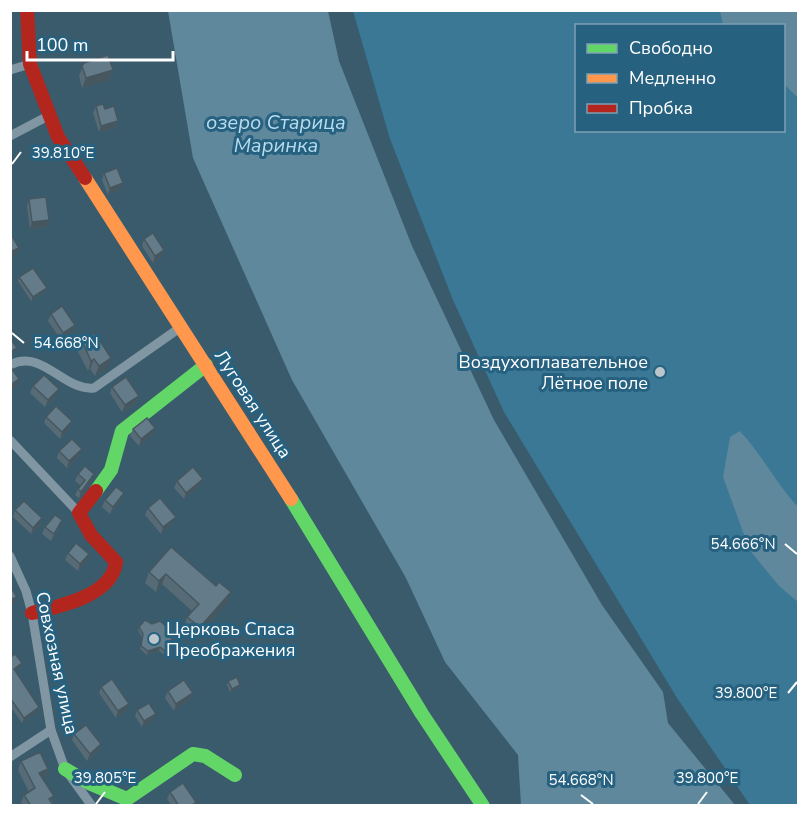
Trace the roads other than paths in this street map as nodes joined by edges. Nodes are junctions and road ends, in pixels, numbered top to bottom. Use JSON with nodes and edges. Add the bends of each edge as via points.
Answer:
{"nodes":[{"id":1,"x":27,"y":10,"type":"edge"},
{"id":2,"x":30,"y":64,"type":"junction"},
{"id":3,"x":10,"y":70,"type":"edge"},
{"id":4,"x":50,"y":115,"type":"junction"},
{"id":5,"x":10,"y":136,"type":"edge"},
{"id":6,"x":182,"y":327,"type":"junction"},
{"id":7,"x":10,"y":365,"type":"edge"},
{"id":8,"x":206,"y":365,"type":"junction"},
{"id":9,"x":10,"y":440,"type":"edge"},
{"id":10,"x":79,"y":513,"type":"junction"},
{"id":11,"x":10,"y":556,"type":"edge"},
{"id":12,"x":32,"y":614,"type":"junction"},
{"id":13,"x":51,"y":730,"type":"junction"},
{"id":14,"x":10,"y":757,"type":"edge"},
{"id":15,"x":65,"y":769,"type":"junction"},
{"id":16,"x":235,"y":775,"type":"dead end"},
{"id":17,"x":92,"y":806,"type":"edge"},
{"id":18,"x":483,"y":806,"type":"edge"}],
"edges":[{"from":1,"to":2,"type":"street","name":"Луговая улица"},
{"from":2,"to":3,"type":"street"},
{"from":2,"to":4,"type":"street","name":"Луговая улица"},
{"from":4,"to":5,"type":"street"},
{"from":4,"to":6,"type":"street","name":"Луговая улица","via":[[58,137]]},
{"from":6,"to":7,"type":"street","via":[[94,388],[74,386],[44,365],[20,360]]},
{"from":6,"to":8,"type":"street","name":"Луговая улица"},
{"from":8,"to":10,"type":"street","via":[[122,431],[111,470]]},
{"from":8,"to":18,"type":"street","name":"Луговая улица"},
{"from":9,"to":10,"type":"street"},
{"from":10,"to":12,"type":"street","via":[[91,535],[116,562],[115,573],[108,582],[75,602]]},
{"from":11,"to":12,"type":"street","name":"Совхозная улица"},
{"from":12,"to":13,"type":"street","name":"Совхозная улица"},
{"from":13,"to":14,"type":"street"},
{"from":13,"to":15,"type":"street","name":"Совхозная улица"},
{"from":15,"to":16,"type":"street","via":[[128,799],[193,754],[205,756]]},
{"from":15,"to":17,"type":"street","name":"Совхозная улица"}]}
